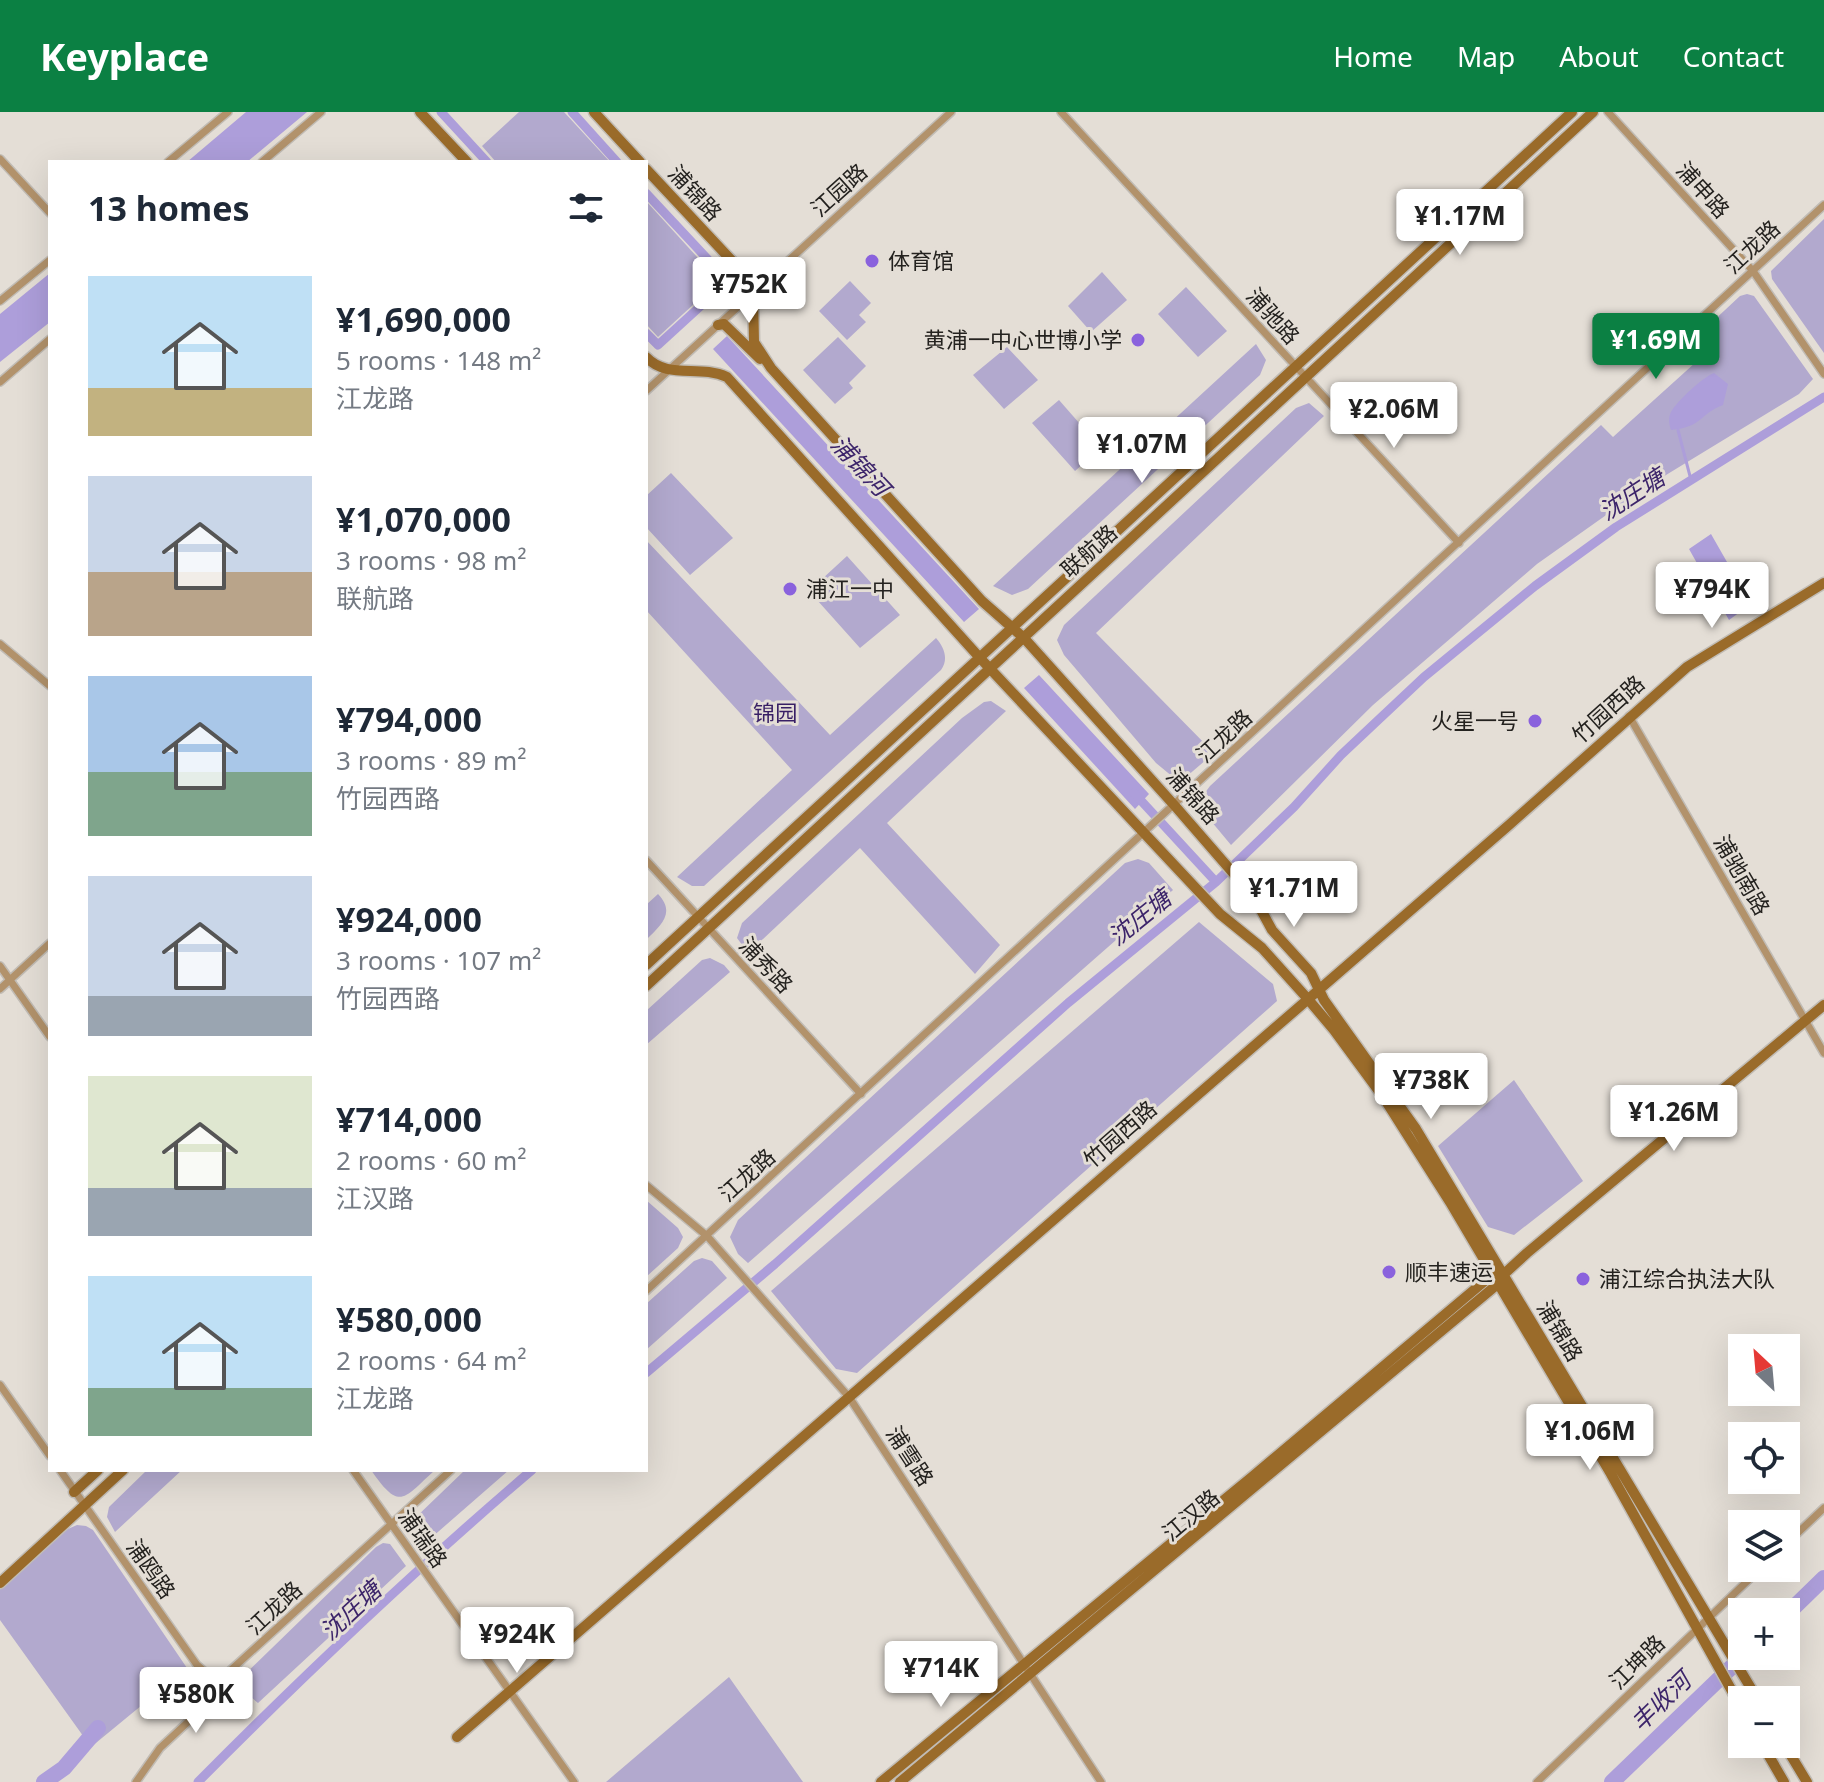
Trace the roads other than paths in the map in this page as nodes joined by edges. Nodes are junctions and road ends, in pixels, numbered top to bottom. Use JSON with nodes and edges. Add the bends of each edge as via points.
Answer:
{"nodes":[{"id":1,"x":228,"y":112,"type":"edge"},
{"id":2,"x":321,"y":112,"type":"edge"},
{"id":3,"x":420,"y":112,"type":"edge"},
{"id":4,"x":594,"y":112,"type":"edge"},
{"id":5,"x":951,"y":112,"type":"edge"},
{"id":6,"x":1061,"y":112,"type":"edge"},
{"id":7,"x":1572,"y":112,"type":"edge"},
{"id":8,"x":1593,"y":112,"type":"edge"},
{"id":9,"x":1608,"y":112,"type":"edge"},
{"id":10,"x":0,"y":159,"type":"edge"},
{"id":11,"x":170,"y":160,"type":"edge"},
{"id":12,"x":264,"y":160,"type":"edge"},
{"id":13,"x":465,"y":160,"type":"edge"},
{"id":14,"x":638,"y":160,"type":"edge"},
{"id":15,"x":648,"y":171,"type":"edge"},
{"id":16,"x":1824,"y":205,"type":"edge"},
{"id":17,"x":48,"y":211,"type":"edge"},
{"id":18,"x":48,"y":262,"type":"edge"},
{"id":19,"x":1753,"y":271,"type":"junction"},
{"id":20,"x":753,"y":292,"type":"junction"},
{"id":21,"x":0,"y":301,"type":"edge"},
{"id":22,"x":718,"y":325,"type":"junction"},
{"id":23,"x":48,"y":341,"type":"edge"},
{"id":24,"x":648,"y":359,"type":"edge"},
{"id":25,"x":1295,"y":367,"type":"junction"},
{"id":26,"x":771,"y":368,"type":"junction"},
{"id":27,"x":669,"y":371,"type":"junction"},
{"id":28,"x":1824,"y":373,"type":"edge"},
{"id":29,"x":1306,"y":379,"type":"junction"},
{"id":30,"x":0,"y":382,"type":"edge"},
{"id":31,"x":648,"y":389,"type":"edge"},
{"id":32,"x":1459,"y":543,"type":"junction"},
{"id":33,"x":1824,"y":583,"type":"edge"},
{"id":34,"x":1009,"y":631,"type":"junction"},
{"id":35,"x":1020,"y":641,"type":"junction"},
{"id":36,"x":0,"y":644,"type":"edge"},
{"id":37,"x":984,"y":654,"type":"junction"},
{"id":38,"x":994,"y":665,"type":"junction"},
{"id":39,"x":48,"y":684,"type":"edge"},
{"id":40,"x":1629,"y":716,"type":"junction"},
{"id":41,"x":1175,"y":806,"type":"junction"},
{"id":42,"x":1145,"y":832,"type":"junction"},
{"id":43,"x":648,"y":862,"type":"edge"},
{"id":44,"x":698,"y":917,"type":"junction"},
{"id":45,"x":708,"y":929,"type":"junction"},
{"id":46,"x":48,"y":945,"type":"edge"},
{"id":47,"x":648,"y":963,"type":"edge"},
{"id":48,"x":0,"y":966,"type":"edge"},
{"id":49,"x":10,"y":980,"type":"junction"},
{"id":50,"x":648,"y":984,"type":"edge"},
{"id":51,"x":0,"y":989,"type":"edge"},
{"id":52,"x":1319,"y":990,"type":"junction"},
{"id":53,"x":1307,"y":998,"type":"junction"},
{"id":54,"x":1824,"y":1005,"type":"edge"},
{"id":55,"x":1805,"y":1021,"type":"junction"},
{"id":56,"x":48,"y":1034,"type":"edge"},
{"id":57,"x":1824,"y":1053,"type":"edge"},
{"id":58,"x":861,"y":1094,"type":"junction"},
{"id":59,"x":648,"y":1187,"type":"edge"},
{"id":60,"x":707,"y":1236,"type":"junction"},
{"id":61,"x":1498,"y":1277,"type":"junction"},
{"id":62,"x":648,"y":1289,"type":"edge"},
{"id":63,"x":0,"y":1385,"type":"edge"},
{"id":64,"x":849,"y":1397,"type":"junction"},
{"id":65,"x":48,"y":1453,"type":"edge"},
{"id":66,"x":61,"y":1472,"type":"edge"},
{"id":67,"x":96,"y":1472,"type":"edge"},
{"id":68,"x":121,"y":1472,"type":"edge"},
{"id":69,"x":354,"y":1472,"type":"edge"},
{"id":70,"x":449,"y":1472,"type":"edge"},
{"id":71,"x":74,"y":1492,"type":"junction"},
{"id":72,"x":84,"y":1506,"type":"junction"},
{"id":73,"x":1824,"y":1508,"type":"edge"},
{"id":74,"x":392,"y":1525,"type":"junction"},
{"id":75,"x":1800,"y":1531,"type":"edge"},
{"id":76,"x":1746,"y":1582,"type":"edge"},
{"id":77,"x":0,"y":1583,"type":"edge"},
{"id":78,"x":1709,"y":1618,"type":"junction"},
{"id":79,"x":1698,"y":1628,"type":"junction"},
{"id":80,"x":1023,"y":1663,"type":"junction"},
{"id":81,"x":1030,"y":1674,"type":"junction"},
{"id":82,"x":222,"y":1678,"type":"junction"},
{"id":83,"x":1729,"y":1686,"type":"edge"},
{"id":84,"x":1750,"y":1686,"type":"edge"},
{"id":85,"x":509,"y":1692,"type":"junction"},
{"id":86,"x":457,"y":1737,"type":"dead end"},
{"id":87,"x":1770,"y":1758,"type":"edge"},
{"id":88,"x":1792,"y":1758,"type":"edge"},
{"id":89,"x":136,"y":1782,"type":"edge"},
{"id":90,"x":574,"y":1782,"type":"edge"},
{"id":91,"x":881,"y":1782,"type":"edge"},
{"id":92,"x":900,"y":1782,"type":"edge"},
{"id":93,"x":1101,"y":1782,"type":"edge"},
{"id":94,"x":1537,"y":1782,"type":"edge"},
{"id":95,"x":1784,"y":1782,"type":"edge"},
{"id":96,"x":1807,"y":1782,"type":"edge"}],
"edges":[{"from":1,"to":11,"type":"street"},
{"from":2,"to":12,"type":"street"},
{"from":3,"to":13,"type":"street"},
{"from":4,"to":14,"type":"street","name":"浦锦路"},
{"from":5,"to":20,"type":"street","name":"江园路"},
{"from":6,"to":25,"type":"street","name":"浦驰路"},
{"from":7,"to":25,"type":"street","name":"联航路"},
{"from":8,"to":29,"type":"street","name":"联航路"},
{"from":9,"to":19,"type":"street","name":"浦申路"},
{"from":10,"to":17,"type":"street"},
{"from":15,"to":20,"type":"street","name":"浦锦路","via":[[748,278]]},
{"from":16,"to":19,"type":"street","name":"江龙路"},
{"from":18,"to":21,"type":"street"},
{"from":19,"to":28,"type":"street","name":"浦申路"},
{"from":19,"to":32,"type":"street","name":"江龙路"},
{"from":20,"to":22,"type":"street","name":"江园路"},
{"from":20,"to":26,"type":"street","name":"浦锦路","via":[[754,342]]},
{"from":22,"to":26,"type":"street","name":"浦锦路","via":[[724,324]]},
{"from":22,"to":27,"type":"street","name":"江园路"},
{"from":23,"to":30,"type":"street"},
{"from":24,"to":27,"type":"street"},
{"from":25,"to":29,"type":"street","name":"浦驰路"},
{"from":25,"to":34,"type":"street","name":"联航路"},
{"from":26,"to":34,"type":"street","name":"浦锦路"},
{"from":27,"to":31,"type":"street","name":"江园路"},
{"from":27,"to":37,"type":"street","via":[[708,370],[727,377]]},
{"from":29,"to":32,"type":"street","name":"浦驰路"},
{"from":29,"to":35,"type":"street","name":"联航路"},
{"from":32,"to":41,"type":"street","name":"江龙路"},
{"from":33,"to":40,"type":"street","name":"竹园西路","via":[[1687,667]]},
{"from":34,"to":35,"type":"street","name":"浦锦路"},
{"from":34,"to":37,"type":"street","name":"联航路"},
{"from":35,"to":38,"type":"street","name":"联航路"},
{"from":35,"to":41,"type":"street","name":"浦锦路"},
{"from":36,"to":39,"type":"street"},
{"from":37,"to":38,"type":"street"},
{"from":37,"to":44,"type":"street","name":"联航路"},
{"from":38,"to":42,"type":"street"},
{"from":38,"to":45,"type":"street","name":"联航路"},
{"from":40,"to":52,"type":"street","name":"竹园西路"},
{"from":40,"to":55,"type":"street","name":"浦驰南路"},
{"from":41,"to":42,"type":"street","name":"江龙路"},
{"from":41,"to":52,"type":"street","name":"浦锦路","via":[[1254,897],[1272,930],[1311,973]]},
{"from":42,"to":53,"type":"street","name":"浦锦路"},
{"from":42,"to":58,"type":"street","name":"江龙路"},
{"from":43,"to":44,"type":"street","name":"浦秀路"},
{"from":44,"to":45,"type":"street","name":"浦秀路"},
{"from":44,"to":47,"type":"street","name":"联航路"},
{"from":45,"to":50,"type":"street","name":"联航路"},
{"from":45,"to":58,"type":"street","name":"浦秀路"},
{"from":46,"to":49,"type":"street"},
{"from":48,"to":49,"type":"street"},
{"from":49,"to":51,"type":"street"},
{"from":49,"to":56,"type":"street"},
{"from":52,"to":53,"type":"street","name":"竹园西路"},
{"from":52,"to":61,"type":"street","name":"浦锦路","via":[[1416,1129]]},
{"from":53,"to":61,"type":"street","name":"浦锦路","via":[[1384,1098]]},
{"from":53,"to":64,"type":"street","name":"竹园西路"},
{"from":54,"to":55,"type":"street"},
{"from":55,"to":57,"type":"street","name":"浦驰南路"},
{"from":55,"to":61,"type":"street"},
{"from":58,"to":60,"type":"street","name":"江龙路"},
{"from":59,"to":60,"type":"street","name":"浦雪路"},
{"from":60,"to":62,"type":"street","name":"江龙路"},
{"from":60,"to":64,"type":"street","name":"浦雪路"},
{"from":61,"to":78,"type":"street","name":"浦锦路"},
{"from":61,"to":79,"type":"street","name":"浦锦路"},
{"from":61,"to":80,"type":"street"},
{"from":61,"to":81,"type":"street","name":"江汉路"},
{"from":63,"to":65,"type":"street"},
{"from":64,"to":80,"type":"street","name":"浦雪路"},
{"from":64,"to":85,"type":"street","name":"竹园西路"},
{"from":66,"to":71,"type":"street","name":"浦鸥路"},
{"from":67,"to":71,"type":"street"},
{"from":68,"to":72,"type":"street"},
{"from":69,"to":74,"type":"street","name":"浦瑞路"},
{"from":70,"to":74,"type":"street","name":"江龙路"},
{"from":71,"to":72,"type":"street","name":"浦鸥路"},
{"from":72,"to":77,"type":"street"},
{"from":72,"to":82,"type":"street","name":"浦鸥路","via":[[197,1665]]},
{"from":73,"to":75,"type":"street"},
{"from":74,"to":82,"type":"street","name":"江龙路"},
{"from":74,"to":85,"type":"street","name":"浦瑞路"},
{"from":76,"to":78,"type":"street","name":"江坤路"},
{"from":78,"to":79,"type":"street","name":"江坤路"},
{"from":78,"to":84,"type":"street","name":"浦锦路"},
{"from":79,"to":83,"type":"street","name":"浦锦路"},
{"from":79,"to":94,"type":"street","name":"江坤路"},
{"from":80,"to":81,"type":"street","name":"浦雪路"},
{"from":80,"to":91,"type":"street"},
{"from":81,"to":92,"type":"street","name":"江汉路"},
{"from":81,"to":93,"type":"street","name":"浦雪路"},
{"from":82,"to":89,"type":"street","name":"江龙路","via":[[219,1693],[160,1748]]},
{"from":85,"to":86,"type":"street","name":"竹园西路"},
{"from":85,"to":90,"type":"street","name":"浦瑞路"},
{"from":87,"to":95,"type":"street"},
{"from":88,"to":96,"type":"street"}]}
